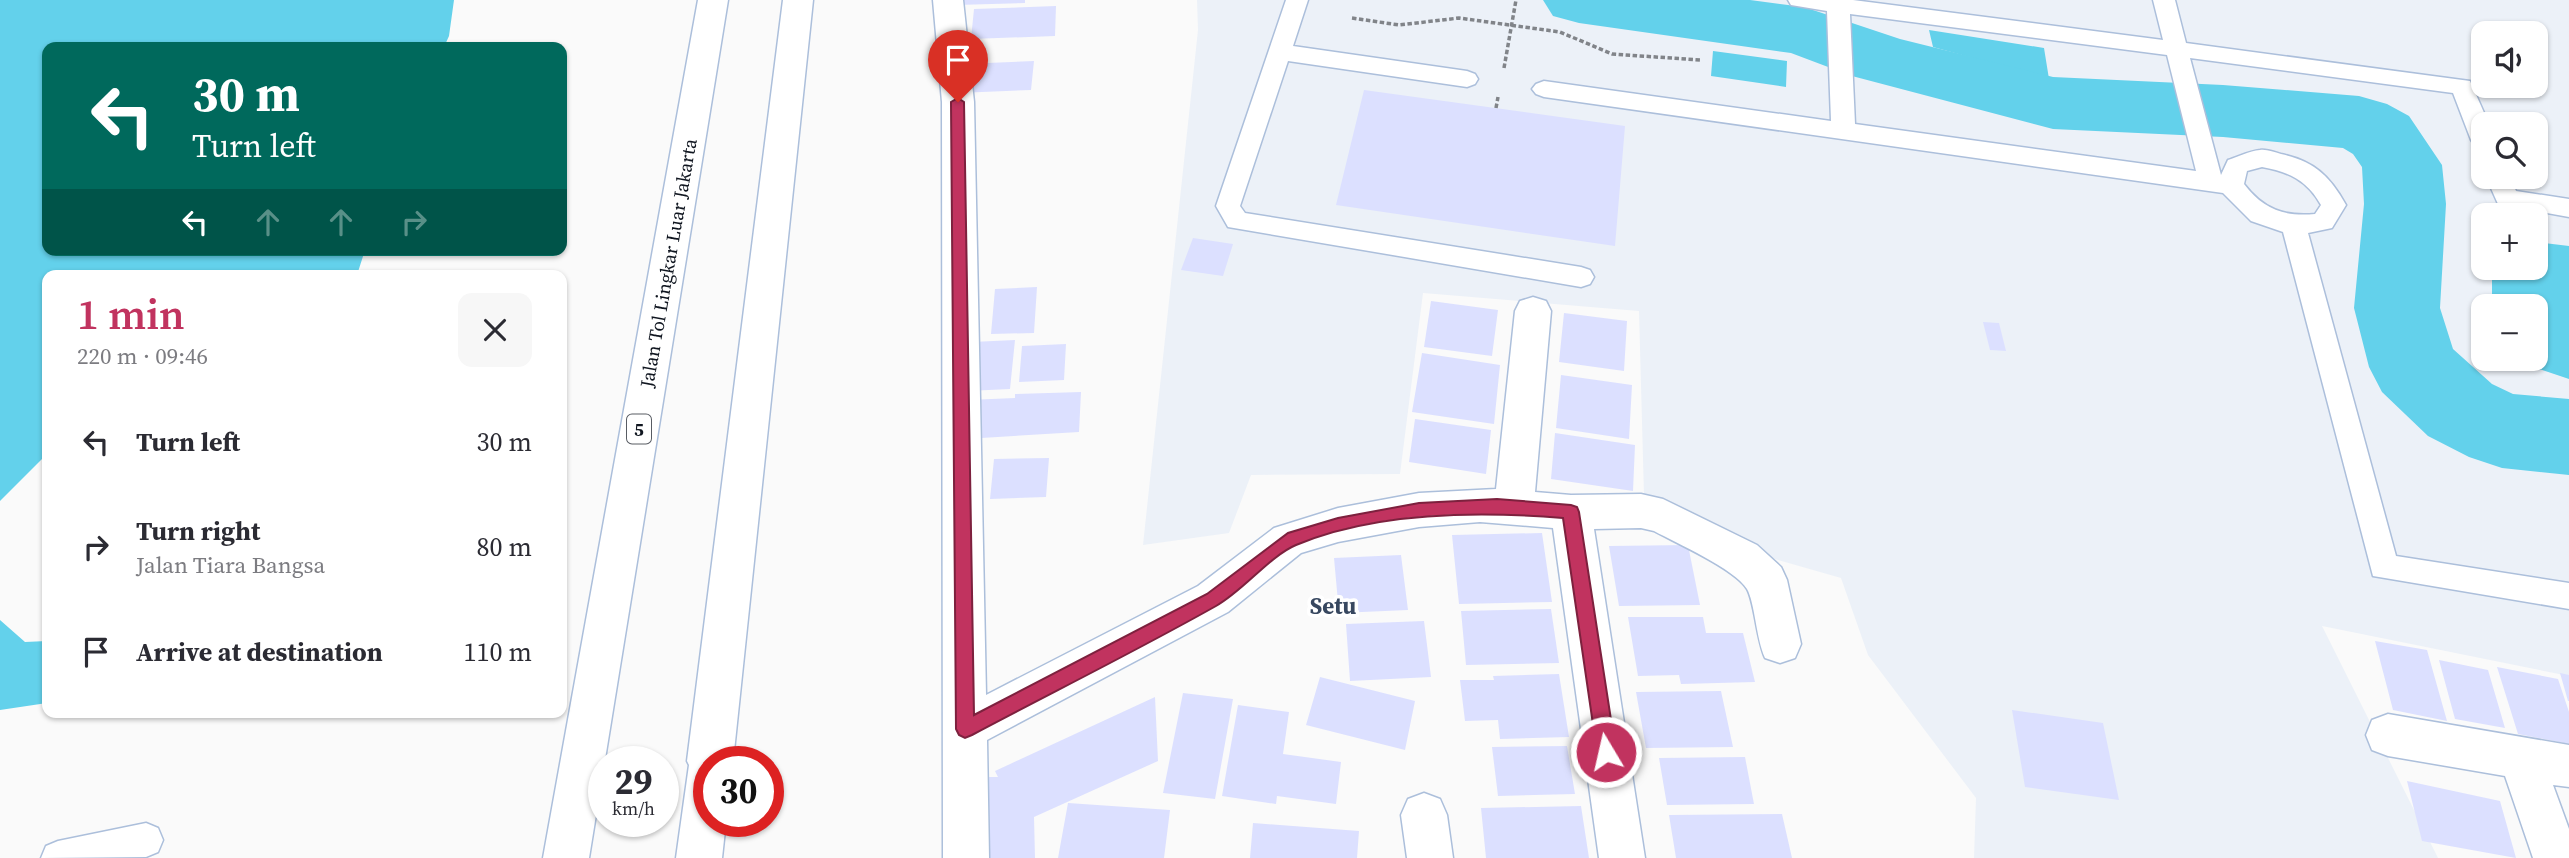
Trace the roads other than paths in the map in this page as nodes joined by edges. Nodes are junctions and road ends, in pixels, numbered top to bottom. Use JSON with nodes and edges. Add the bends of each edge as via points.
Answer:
{"nodes":[{"id":1,"x":713,"y":0,"type":"edge"},
{"id":2,"x":798,"y":0,"type":"edge"},
{"id":3,"x":948,"y":0,"type":"edge"},
{"id":4,"x":1799,"y":0,"type":"edge"},
{"id":5,"x":2164,"y":0,"type":"edge"},
{"id":6,"x":1295,"y":6,"type":"edge"},
{"id":7,"x":1838,"y":8,"type":"edge"},
{"id":8,"x":2177,"y":48,"type":"junction"},
{"id":9,"x":1280,"y":52,"type":"junction"},
{"id":10,"x":1467,"y":79,"type":"dead end"},
{"id":11,"x":1544,"y":89,"type":"dead end"},
{"id":12,"x":2472,"y":112,"type":"edge"},
{"id":13,"x":1843,"y":131,"type":"junction"},
{"id":14,"x":2221,"y":184,"type":"junction"},
{"id":15,"x":2503,"y":189,"type":"edge"},
{"id":16,"x":2569,"y":208,"type":"edge"},
{"id":17,"x":2294,"y":226,"type":"junction"},
{"id":18,"x":1581,"y":277,"type":"dead end"},
{"id":19,"x":1533,"y":311,"type":"dead end"},
{"id":20,"x":1514,"y":506,"type":"junction"},
{"id":21,"x":1571,"y":512,"type":"junction"},
{"id":22,"x":2569,"y":596,"type":"edge"},
{"id":23,"x":1780,"y":644,"type":"dead end"},
{"id":24,"x":965,"y":729,"type":"junction"},
{"id":25,"x":2388,"y":735,"type":"dead end"},
{"id":26,"x":712,"y":746,"type":"edge"},
{"id":27,"x":2521,"y":758,"type":"junction"},
{"id":28,"x":2569,"y":766,"type":"edge"},
{"id":29,"x":701,"y":837,"type":"edge"},
{"id":30,"x":146,"y":840,"type":"dead end"},
{"id":31,"x":58,"y":858,"type":"edge"},
{"id":32,"x":566,"y":858,"type":"edge"},
{"id":33,"x":699,"y":858,"type":"edge"},
{"id":34,"x":967,"y":858,"type":"edge"},
{"id":35,"x":1622,"y":858,"type":"edge"},
{"id":36,"x":2556,"y":858,"type":"edge"}],
"edges":[{"from":1,"to":32,"type":"main road","name":"Jalan Tol Lingkar Luar Jakarta","number":"5"},
{"from":2,"to":26,"type":"main road"},
{"from":3,"to":24,"type":"main road","via":[[958,102]]},
{"from":4,"to":7,"type":"lane"},
{"from":5,"to":8,"type":"lane"},
{"from":6,"to":9,"type":"lane"},
{"from":7,"to":8,"type":"lane"},
{"from":7,"to":13,"type":"lane"},
{"from":8,"to":12,"type":"lane","via":[[2462,86]]},
{"from":8,"to":14,"type":"lane","via":[[2200,138]]},
{"from":9,"to":10,"type":"lane"},
{"from":9,"to":18,"type":"lane","via":[[1228,205],[1237,221]]},
{"from":11,"to":13,"type":"lane"},
{"from":13,"to":14,"type":"lane"},
{"from":14,"to":17,"type":"lane","via":[[2266,218]]},
{"from":14,"to":17,"type":"lane","via":[[2237,166],[2261,158],[2294,164],[2322,183],[2334,205],[2323,222]]},
{"from":15,"to":16,"type":"lane","via":[[2507,198]]},
{"from":17,"to":22,"type":"lane","via":[[2384,567]]},
{"from":19,"to":20,"type":"main road"},
{"from":20,"to":21,"type":"main road"},
{"from":20,"to":24,"type":"main road","via":[[1419,510],[1288,540],[1213,599]]},
{"from":21,"to":23,"type":"main road","via":[[1641,511],[1663,516],[1742,558],[1766,580]]},
{"from":21,"to":35,"type":"main road"},
{"from":24,"to":34,"type":"main road"},
{"from":25,"to":27,"type":"main road"},
{"from":27,"to":28,"type":"main road"},
{"from":27,"to":36,"type":"main road"},
{"from":29,"to":33,"type":"main road"},
{"from":30,"to":31,"type":"lane"}]}
